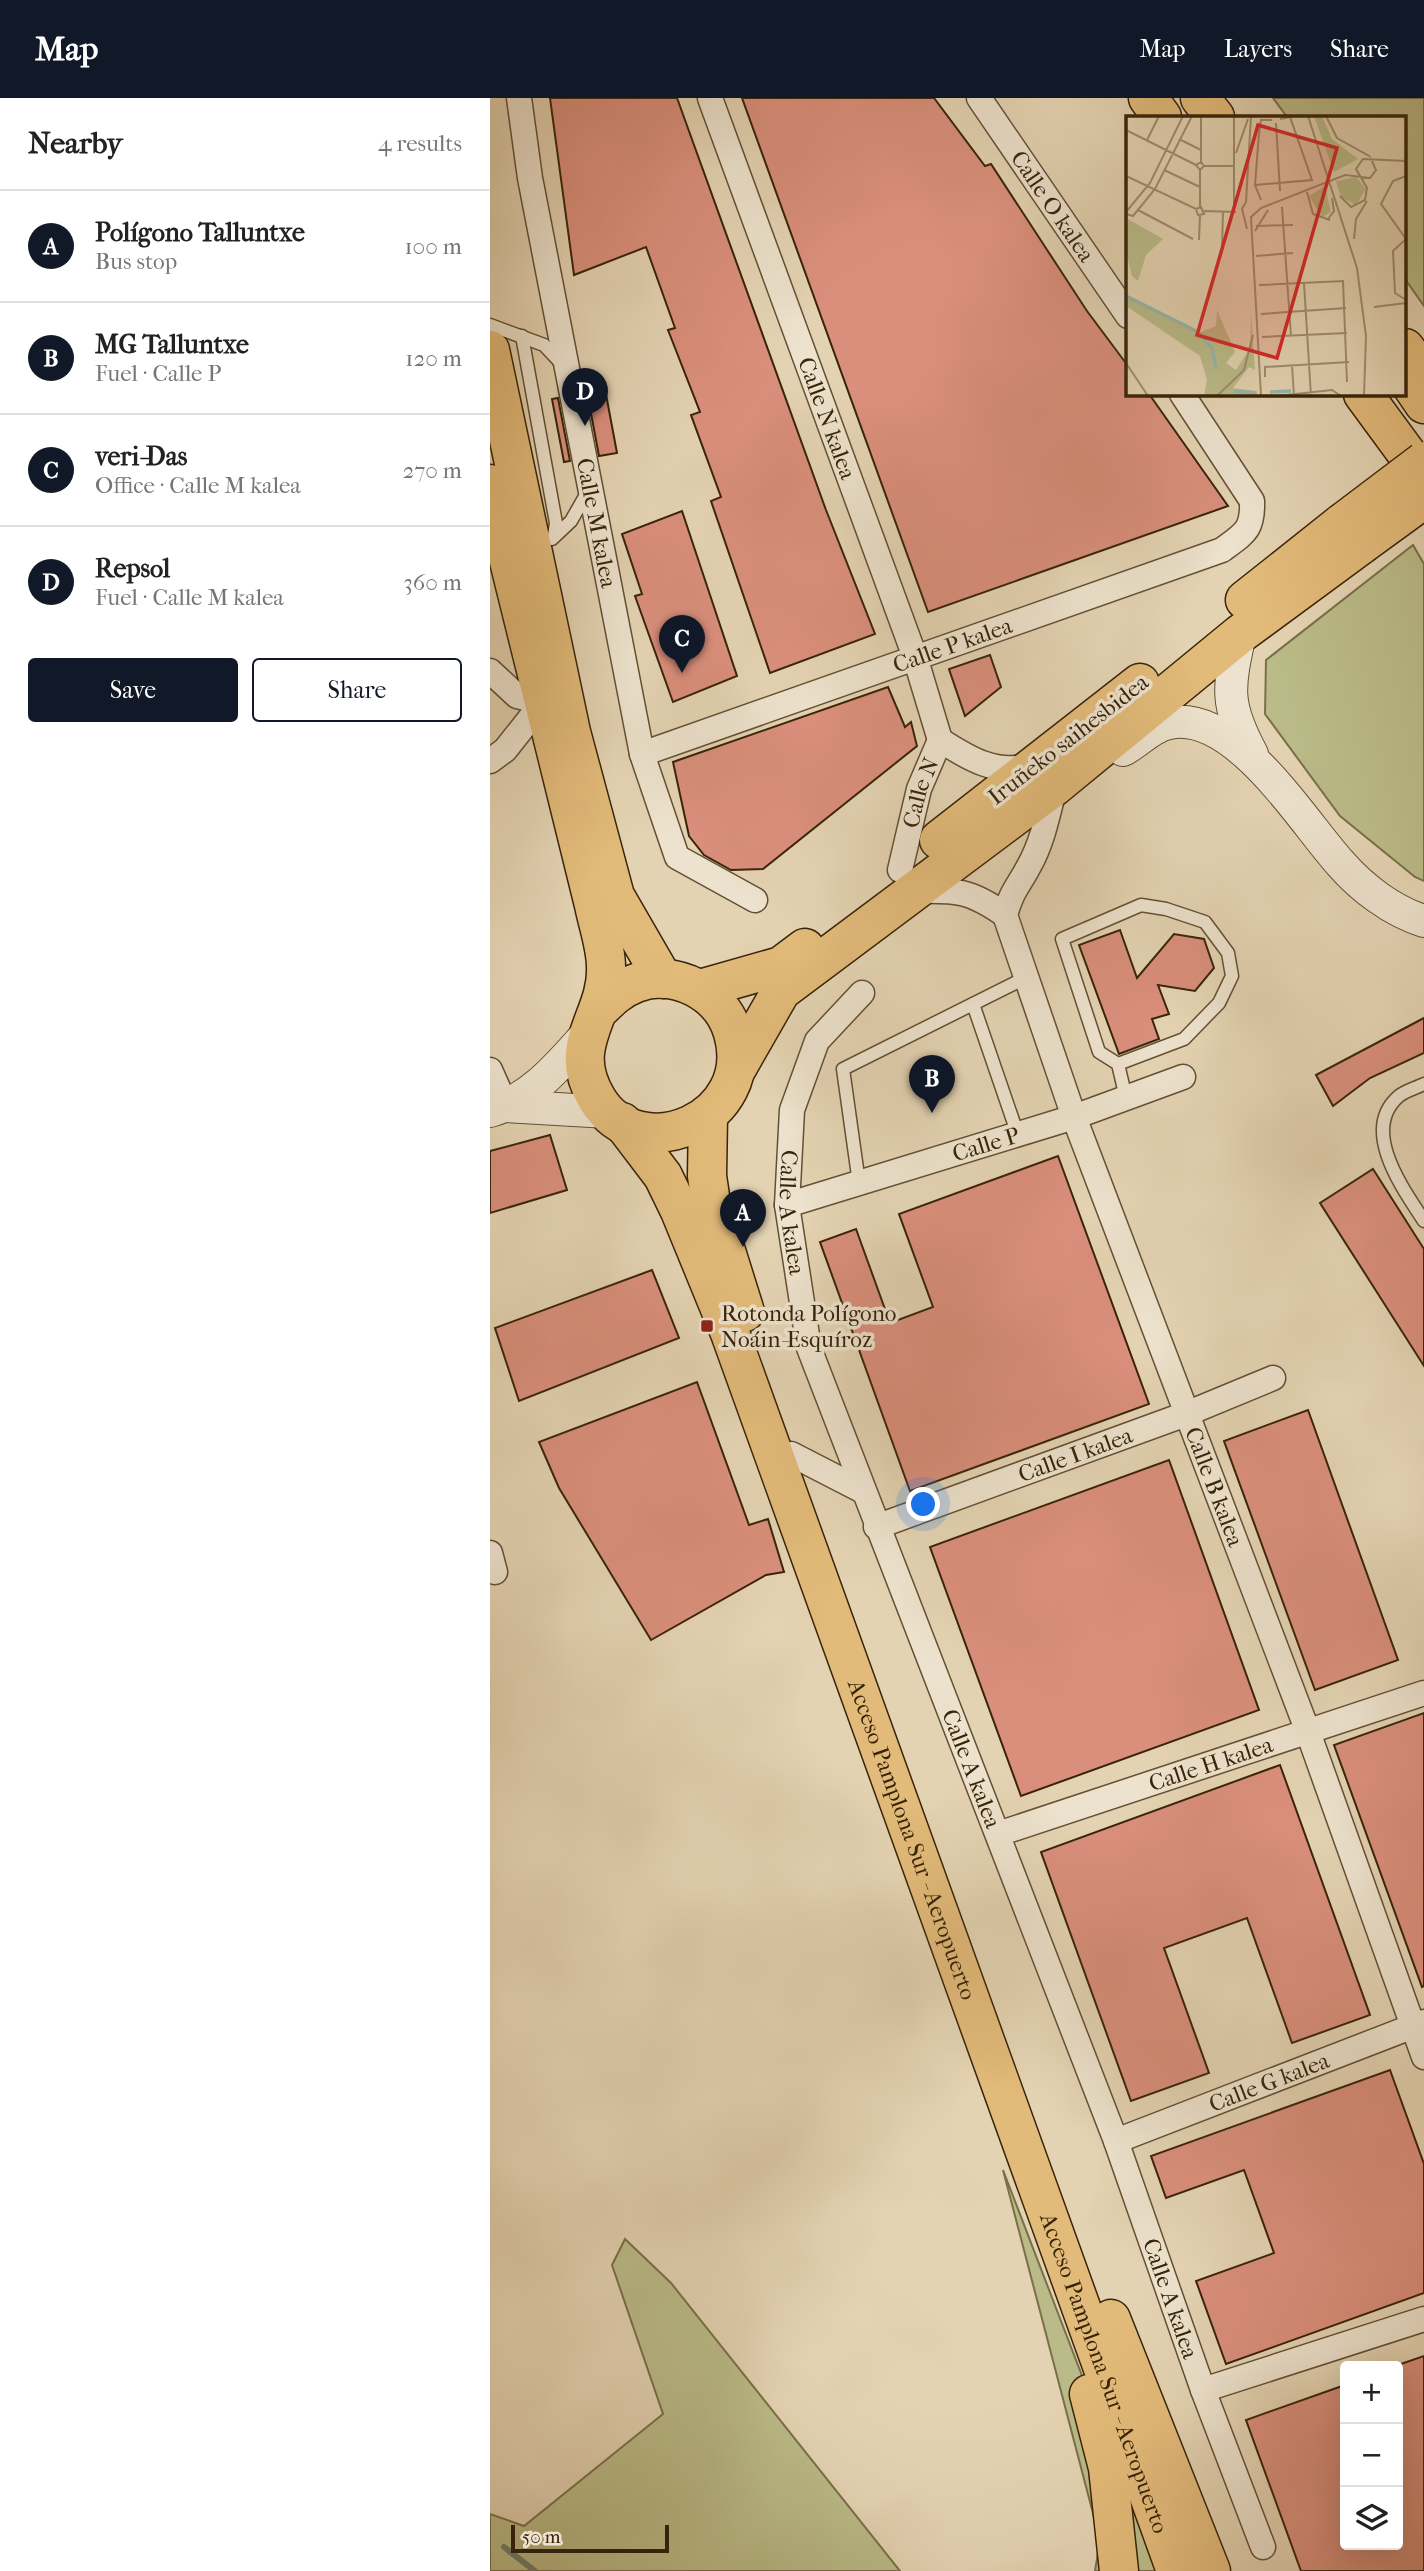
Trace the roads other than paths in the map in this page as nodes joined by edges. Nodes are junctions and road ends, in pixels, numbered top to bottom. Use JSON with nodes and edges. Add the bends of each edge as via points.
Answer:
{"nodes":[{"id":1,"x":519,"y":98,"type":"edge"},
{"id":2,"x":710,"y":98,"type":"edge"},
{"id":3,"x":979,"y":98,"type":"edge"},
{"id":4,"x":1148,"y":98,"type":"edge"},
{"id":5,"x":1200,"y":98,"type":"edge"},
{"id":6,"x":1223,"y":98,"type":"edge"},
{"id":7,"x":1161,"y":116,"type":"edge"},
{"id":8,"x":1214,"y":116,"type":"edge"},
{"id":9,"x":1236,"y":116,"type":"edge"},
{"id":10,"x":1126,"y":313,"type":"edge"},
{"id":11,"x":490,"y":325,"type":"edge"},
{"id":12,"x":506,"y":343,"type":"edge"},
{"id":13,"x":1406,"y":349,"type":"edge"},
{"id":14,"x":1424,"y":374,"type":"edge"},
{"id":15,"x":569,"y":377,"type":"junction"},
{"id":16,"x":1406,"y":377,"type":"edge"},
{"id":17,"x":1183,"y":396,"type":"edge"},
{"id":18,"x":1365,"y":396,"type":"edge"},
{"id":19,"x":1424,"y":404,"type":"edge"},
{"id":20,"x":1413,"y":453,"type":"edge"},
{"id":21,"x":1424,"y":477,"type":"edge"},
{"id":22,"x":490,"y":484,"type":"edge"},
{"id":23,"x":590,"y":486,"type":"junction"},
{"id":24,"x":1424,"y":499,"type":"edge"},
{"id":25,"x":1424,"y":512,"type":"edge"},
{"id":26,"x":1351,"y":534,"type":"junction"},
{"id":27,"x":554,"y":536,"type":"junction"},
{"id":28,"x":537,"y":570,"type":"junction"},
{"id":29,"x":1240,"y":634,"type":"junction"},
{"id":30,"x":915,"y":657,"type":"junction"},
{"id":31,"x":490,"y":671,"type":"edge"},
{"id":32,"x":543,"y":702,"type":"junction"},
{"id":33,"x":940,"y":740,"type":"junction"},
{"id":34,"x":642,"y":754,"type":"junction"},
{"id":35,"x":490,"y":761,"type":"edge"},
{"id":36,"x":1258,"y":764,"type":"junction"},
{"id":37,"x":1048,"y":774,"type":"junction"},
{"id":38,"x":907,"y":880,"type":"junction"},
{"id":39,"x":755,"y":900,"type":"dead end"},
{"id":40,"x":1004,"y":915,"type":"junction"},
{"id":41,"x":1424,"y":920,"type":"edge"},
{"id":42,"x":1026,"y":978,"type":"junction"},
{"id":43,"x":663,"y":979,"type":"junction"},
{"id":44,"x":700,"y":989,"type":"junction"},
{"id":45,"x":862,"y":992,"type":"dead end"},
{"id":46,"x":974,"y":1004,"type":"junction"},
{"id":47,"x":592,"y":1022,"type":"junction"},
{"id":48,"x":1118,"y":1064,"type":"junction"},
{"id":49,"x":737,"y":1068,"type":"junction"},
{"id":50,"x":490,"y":1070,"type":"edge"},
{"id":51,"x":1183,"y":1077,"type":"dead end"},
{"id":52,"x":1424,"y":1084,"type":"edge"},
{"id":53,"x":1126,"y":1098,"type":"junction"},
{"id":54,"x":498,"y":1109,"type":"edge"},
{"id":55,"x":708,"y":1116,"type":"junction"},
{"id":56,"x":615,"y":1117,"type":"junction"},
{"id":57,"x":1074,"y":1117,"type":"junction"},
{"id":58,"x":1018,"y":1135,"type":"junction"},
{"id":59,"x":859,"y":1183,"type":"junction"},
{"id":60,"x":787,"y":1205,"type":"junction"},
{"id":61,"x":1424,"y":1221,"type":"edge"},
{"id":62,"x":1273,"y":1378,"type":"dead end"},
{"id":63,"x":1186,"y":1413,"type":"junction"},
{"id":64,"x":791,"y":1454,"type":"junction"},
{"id":65,"x":863,"y":1491,"type":"junction"},
{"id":66,"x":876,"y":1527,"type":"junction"},
{"id":67,"x":1424,"y":1693,"type":"edge"},
{"id":68,"x":1308,"y":1732,"type":"junction"},
{"id":69,"x":998,"y":1835,"type":"junction"},
{"id":70,"x":1418,"y":2025,"type":"edge"},
{"id":71,"x":1424,"y":2057,"type":"edge"},
{"id":72,"x":1116,"y":2141,"type":"junction"},
{"id":73,"x":1026,"y":2157,"type":"junction"},
{"id":74,"x":1424,"y":2319,"type":"edge"},
{"id":75,"x":1203,"y":2390,"type":"junction"},
{"id":76,"x":1263,"y":2547,"type":"dead end"},
{"id":77,"x":1198,"y":2565,"type":"edge"},
{"id":78,"x":1119,"y":2571,"type":"edge"}],
"edges":[{"from":1,"to":15,"type":"street","name":"Calle M kalea"},
{"from":2,"to":30,"type":"street","name":"Calle N kalea"},
{"from":3,"to":10,"type":"street","name":"Calle O kalea"},
{"from":4,"to":7,"type":"highway"},
{"from":5,"to":8,"type":"highway"},
{"from":6,"to":9,"type":"highway"},
{"from":11,"to":12,"type":"lane"},
{"from":12,"to":15,"type":"lane","via":[[544,345]]},
{"from":12,"to":27,"type":"lane","via":[[556,523]]},
{"from":12,"to":28,"type":"highway"},
{"from":13,"to":14,"type":"highway"},
{"from":15,"to":23,"type":"street","name":"Calle M kalea"},
{"from":16,"to":19,"type":"highway"},
{"from":17,"to":30,"type":"street","name":"Calle P kalea","via":[[1252,500],[1253,520],[1246,533],[1222,550]]},
{"from":18,"to":20,"type":"highway"},
{"from":20,"to":21,"type":"highway"},
{"from":20,"to":25,"type":"highway"},
{"from":20,"to":26,"type":"highway","name":"Iruñeko saihesbidea","bridge":true},
{"from":22,"to":32,"type":"highway"},
{"from":23,"to":27,"type":"lane","via":[[583,505]]},
{"from":23,"to":34,"type":"street","name":"Calle M kalea"},
{"from":24,"to":26,"type":"highway","name":"Iruñeko saihesbidea","bridge":true},
{"from":26,"to":29,"type":"highway","name":"Iruñeko saihesbidea"},
{"from":26,"to":37,"type":"highway","name":"Iruñeko saihesbidea"},
{"from":27,"to":28,"type":"lane","via":[[543,550]]},
{"from":28,"to":43,"type":"highway","via":[[571,732],[615,896]]},
{"from":29,"to":36,"type":"street","via":[[1229,699],[1237,727]]},
{"from":29,"to":37,"type":"highway","name":"Iruñeko saihesbidea"},
{"from":30,"to":33,"type":"street","name":"Calle N kalea"},
{"from":30,"to":34,"type":"street","name":"Calle P kalea"},
{"from":31,"to":32,"type":"street","via":[[517,696]]},
{"from":32,"to":35,"type":"street","via":[[505,750]]},
{"from":32,"to":47,"type":"highway","via":[[607,968]]},
{"from":33,"to":37,"type":"street","name":"Calle N","via":[[988,766]]},
{"from":33,"to":38,"type":"street","name":"Calle N","via":[[919,789]]},
{"from":34,"to":39,"type":"street","name":"Calle M kalea","via":[[677,857]]},
{"from":36,"to":37,"type":"street","via":[[1221,734],[1198,723],[1170,722]]},
{"from":36,"to":41,"type":"street","via":[[1342,865],[1371,892]]},
{"from":37,"to":38,"type":"highway","name":"Iruñeko saihesbidea"},
{"from":37,"to":40,"type":"street","via":[[1043,834],[1012,890]]},
{"from":38,"to":40,"type":"street","via":[[959,890]]},
{"from":38,"to":44,"type":"highway","name":"Iruñeko saihesbidea","via":[[781,966]]},
{"from":38,"to":49,"type":"highway","name":"Iruñeko saihesbidea","via":[[781,991]]},
{"from":40,"to":42,"type":"street","name":"Calle B kalea"},
{"from":42,"to":46,"type":"lane"},
{"from":42,"to":57,"type":"street","name":"Calle B kalea"},
{"from":43,"to":44,"type":"highway"},
{"from":43,"to":47,"type":"highway","via":[[638,982],[616,993]]},
{"from":44,"to":49,"type":"highway","via":[[731,1023]]},
{"from":45,"to":60,"type":"street","name":"Calle A kalea","via":[[817,1041],[792,1110]]},
{"from":46,"to":58,"type":"lane"},
{"from":46,"to":59,"type":"lane","via":[[843,1069]]},
{"from":47,"to":54,"type":"street","via":[[537,1087]]},
{"from":47,"to":56,"type":"highway","via":[[584,1059],[597,1099]]},
{"from":48,"to":48,"type":"lane","via":[[1184,1039],[1219,1003],[1232,976],[1228,953],[1205,922],[1140,905],[1062,939],[1099,1052]]},
{"from":48,"to":53,"type":"lane"},
{"from":49,"to":55,"type":"highway","via":[[721,1103]]},
{"from":50,"to":54,"type":"street"},
{"from":51,"to":53,"type":"street","name":"Calle P"},
{"from":52,"to":61,"type":"lane","via":[[1398,1097],[1386,1115],[1383,1143],[1392,1170]]},
{"from":53,"to":57,"type":"street","name":"Calle P"},
{"from":54,"to":56,"type":"street"},
{"from":55,"to":56,"type":"highway","via":[[666,1132],[643,1131]]},
{"from":55,"to":64,"type":"highway","name":"Acceso Pamplona Sur - Aeropuerto","via":[[711,1203]]},
{"from":56,"to":73,"type":"highway","name":"Acceso Pamplona Sur - Aeropuerto","via":[[668,1188],[730,1333]]},
{"from":57,"to":58,"type":"street","name":"Calle P"},
{"from":57,"to":63,"type":"street","name":"Calle B kalea"},
{"from":58,"to":59,"type":"street","name":"Calle P"},
{"from":59,"to":60,"type":"street","name":"Calle P"},
{"from":60,"to":65,"type":"street","name":"Calle A kalea","via":[[809,1348]]},
{"from":62,"to":63,"type":"street","name":"Calle I kalea"},
{"from":63,"to":66,"type":"street","name":"Calle I kalea"},
{"from":63,"to":68,"type":"street","name":"Calle B kalea"},
{"from":64,"to":65,"type":"street"},
{"from":64,"to":77,"type":"highway","name":"Acceso Pamplona Sur - Aeropuerto"},
{"from":65,"to":66,"type":"street","name":"Calle A kalea"},
{"from":66,"to":69,"type":"street","name":"Calle A kalea"},
{"from":67,"to":68,"type":"street","name":"Calle H kalea"},
{"from":68,"to":69,"type":"street","name":"Calle H kalea"},
{"from":68,"to":70,"type":"street","name":"Calle B kalea"},
{"from":69,"to":72,"type":"street","name":"Calle A kalea"},
{"from":70,"to":71,"type":"street","name":"Calle B kalea"},
{"from":70,"to":72,"type":"street","name":"Calle G kalea"},
{"from":72,"to":75,"type":"street","name":"Calle A kalea"},
{"from":73,"to":77,"type":"highway","name":"Acceso Pamplona Sur - Aeropuerto"},
{"from":73,"to":78,"type":"highway","via":[[1034,2228],[1066,2319],[1108,2468]]},
{"from":74,"to":75,"type":"street"},
{"from":75,"to":76,"type":"street","name":"Calle A kalea"}]}
